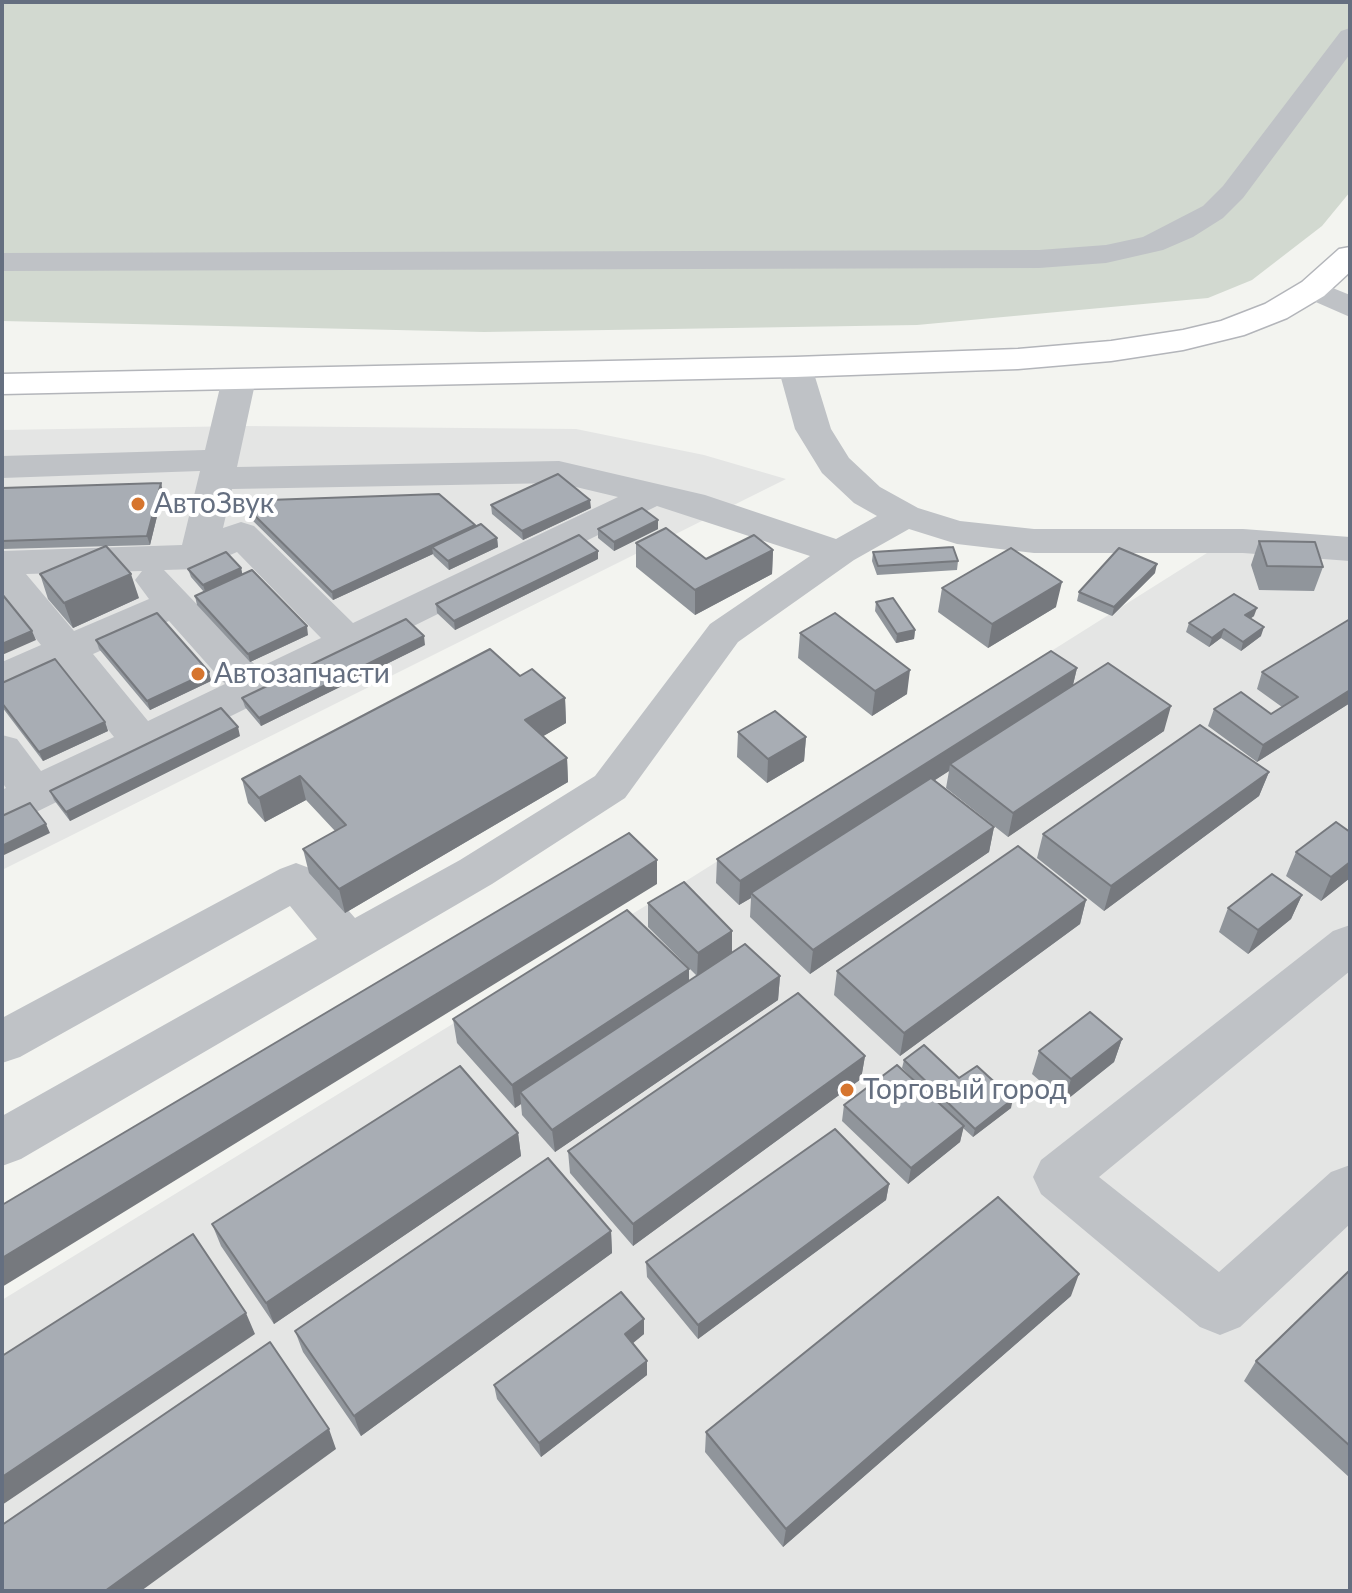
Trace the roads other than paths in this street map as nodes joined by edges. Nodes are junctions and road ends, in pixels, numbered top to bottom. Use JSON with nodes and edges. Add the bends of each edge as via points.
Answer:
{"nodes":[{"id":1,"x":1350,"y":36,"type":"edge"},
{"id":2,"x":1350,"y":256,"type":"edge"},
{"id":3,"x":2,"y":262,"type":"edge"},
{"id":4,"x":1313,"y":289,"type":"junction"},
{"id":5,"x":1350,"y":307,"type":"edge"},
{"id":6,"x":795,"y":367,"type":"junction"},
{"id":7,"x":239,"y":379,"type":"junction"},
{"id":8,"x":2,"y":384,"type":"edge"},
{"id":9,"x":2,"y":467,"type":"edge"},
{"id":10,"x":218,"y":469,"type":"junction"},
{"id":11,"x":653,"y":494,"type":"junction"},
{"id":12,"x":905,"y":516,"type":"junction"},
{"id":13,"x":1350,"y":549,"type":"edge"},
{"id":14,"x":841,"y":552,"type":"junction"},
{"id":15,"x":198,"y":557,"type":"junction"},
{"id":16,"x":134,"y":558,"type":"junction"},
{"id":17,"x":2,"y":563,"type":"edge"},
{"id":18,"x":2,"y":570,"type":"edge"},
{"id":19,"x":175,"y":603,"type":"junction"},
{"id":20,"x":348,"y":642,"type":"junction"},
{"id":21,"x":67,"y":650,"type":"junction"},
{"id":22,"x":2,"y":678,"type":"edge"},
{"id":23,"x":252,"y":688,"type":"junction"},
{"id":24,"x":141,"y":741,"type":"junction"},
{"id":25,"x":2,"y":750,"type":"edge"},
{"id":26,"x":18,"y":801,"type":"edge"},
{"id":27,"x":349,"y":944,"type":"junction"},
{"id":28,"x":1350,"y":944,"type":"edge"},
{"id":29,"x":2,"y":1042,"type":"edge"},
{"id":30,"x":2,"y":1143,"type":"edge"},
{"id":31,"x":1350,"y":1189,"type":"edge"}],
"edges":[{"from":1,"to":3,"type":"street","via":[[1213,212],[1152,244],[1106,254],[1039,259]]},
{"from":2,"to":4,"type":"main road"},
{"from":4,"to":5,"type":"street"},
{"from":4,"to":6,"type":"main road","via":[[1232,328],[1154,345],[1018,359]]},
{"from":6,"to":7,"type":"main road"},
{"from":6,"to":12,"type":"street","via":[[813,429],[835,465],[867,495]]},
{"from":7,"to":8,"type":"main road"},
{"from":7,"to":10,"type":"street"},
{"from":9,"to":10,"type":"street"},
{"from":10,"to":11,"type":"street","via":[[559,472]]},
{"from":10,"to":15,"type":"street"},
{"from":11,"to":14,"type":"street"},
{"from":11,"to":20,"type":"street"},
{"from":12,"to":13,"type":"street","via":[[957,532],[1034,541],[1243,541]]},
{"from":12,"to":14,"type":"street"},
{"from":14,"to":27,"type":"street","via":[[724,633],[610,787]]},
{"from":15,"to":16,"type":"street"},
{"from":15,"to":20,"type":"street","via":[[241,534]]},
{"from":16,"to":17,"type":"street"},
{"from":16,"to":19,"type":"street"},
{"from":18,"to":21,"type":"street"},
{"from":19,"to":21,"type":"street"},
{"from":19,"to":23,"type":"street"},
{"from":20,"to":23,"type":"street"},
{"from":21,"to":22,"type":"street"},
{"from":21,"to":24,"type":"street"},
{"from":23,"to":24,"type":"street"},
{"from":24,"to":26,"type":"street"},
{"from":25,"to":26,"type":"street"},
{"from":27,"to":29,"type":"street","via":[[296,881]]},
{"from":27,"to":30,"type":"street"},
{"from":28,"to":31,"type":"street","via":[[1060,1177],[1220,1308]]}]}
